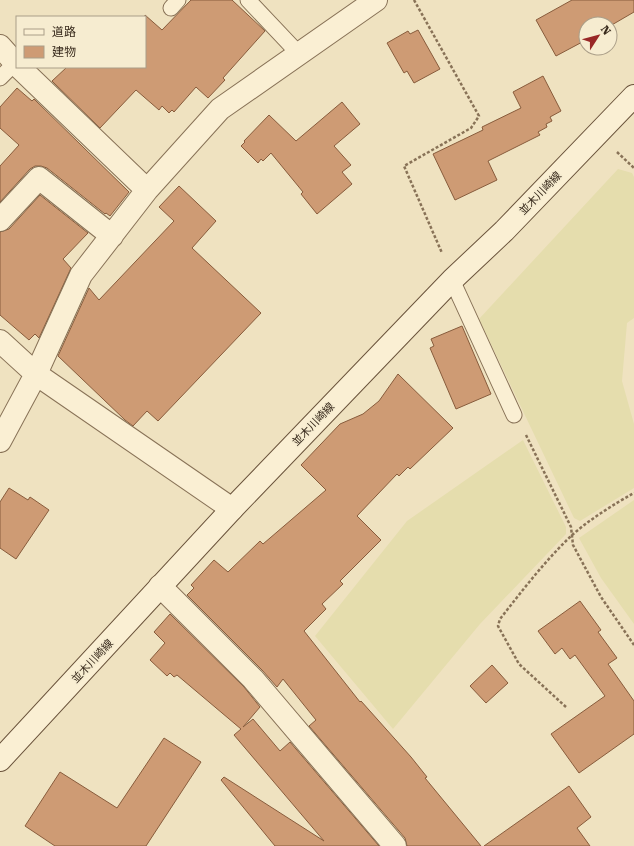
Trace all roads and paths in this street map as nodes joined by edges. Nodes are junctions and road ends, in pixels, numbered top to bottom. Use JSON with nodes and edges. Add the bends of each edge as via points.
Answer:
{"nodes":[{"id":1,"x":248,"y":0,"type":"edge"},
{"id":2,"x":376,"y":0,"type":"edge"},
{"id":3,"x":414,"y":0,"type":"edge"},
{"id":4,"x":0,"y":46,"type":"edge"},
{"id":5,"x":299,"y":54,"type":"junction"},
{"id":6,"x":16,"y":64,"type":"edge"},
{"id":7,"x":16,"y":66,"type":"edge"},
{"id":8,"x":20,"y":68,"type":"edge"},
{"id":9,"x":0,"y":78,"type":"edge"},
{"id":10,"x":634,"y":96,"type":"edge"},
{"id":11,"x":147,"y":190,"type":"junction"},
{"id":12,"x":0,"y":220,"type":"edge"},
{"id":13,"x":112,"y":236,"type":"junction"},
{"id":14,"x":452,"y":280,"type":"junction"},
{"id":15,"x":0,"y":340,"type":"edge"},
{"id":16,"x":36,"y":374,"type":"junction"},
{"id":17,"x":514,"y":415,"type":"joint"},
{"id":18,"x":0,"y":441,"type":"edge"},
{"id":19,"x":634,"y":493,"type":"edge"},
{"id":20,"x":232,"y":508,"type":"junction"},
{"id":21,"x":572,"y":535,"type":"junction"},
{"id":22,"x":160,"y":586,"type":"junction"},
{"id":23,"x":634,"y":645,"type":"edge"},
{"id":24,"x":566,"y":707,"type":"dead end"},
{"id":25,"x":0,"y":760,"type":"edge"},
{"id":26,"x":395,"y":846,"type":"edge"}],
"edges":[{"from":1,"to":5,"type":"lane"},
{"from":2,"to":5,"type":"street"},
{"from":3,"to":14,"type":"path","via":[[480,116],[471,128],[404,166]]},
{"from":4,"to":6,"type":"street"},
{"from":5,"to":11,"type":"street","via":[[220,109]]},
{"from":7,"to":9,"type":"lane"},
{"from":8,"to":11,"type":"street"},
{"from":10,"to":14,"type":"street","name":"並木川崎線"},
{"from":11,"to":13,"type":"street"},
{"from":12,"to":13,"type":"street","via":[[39,178]]},
{"from":13,"to":16,"type":"street","via":[[81,275]]},
{"from":14,"to":17,"type":"lane"},
{"from":14,"to":20,"type":"street","name":"並木川崎線"},
{"from":15,"to":16,"type":"street"},
{"from":16,"to":18,"type":"street"},
{"from":16,"to":20,"type":"street"},
{"from":17,"to":21,"type":"path","via":[[529,440],[571,527]]},
{"from":19,"to":21,"type":"path","via":[[620,500]]},
{"from":20,"to":22,"type":"street","name":"並木川崎線"},
{"from":21,"to":23,"type":"path","via":[[573,545],[601,597]]},
{"from":21,"to":24,"type":"path","via":[[535,574],[500,619],[498,626],[519,664]]},
{"from":22,"to":25,"type":"street","name":"並木川崎線"},
{"from":22,"to":26,"type":"street","via":[[253,679]]}]}
